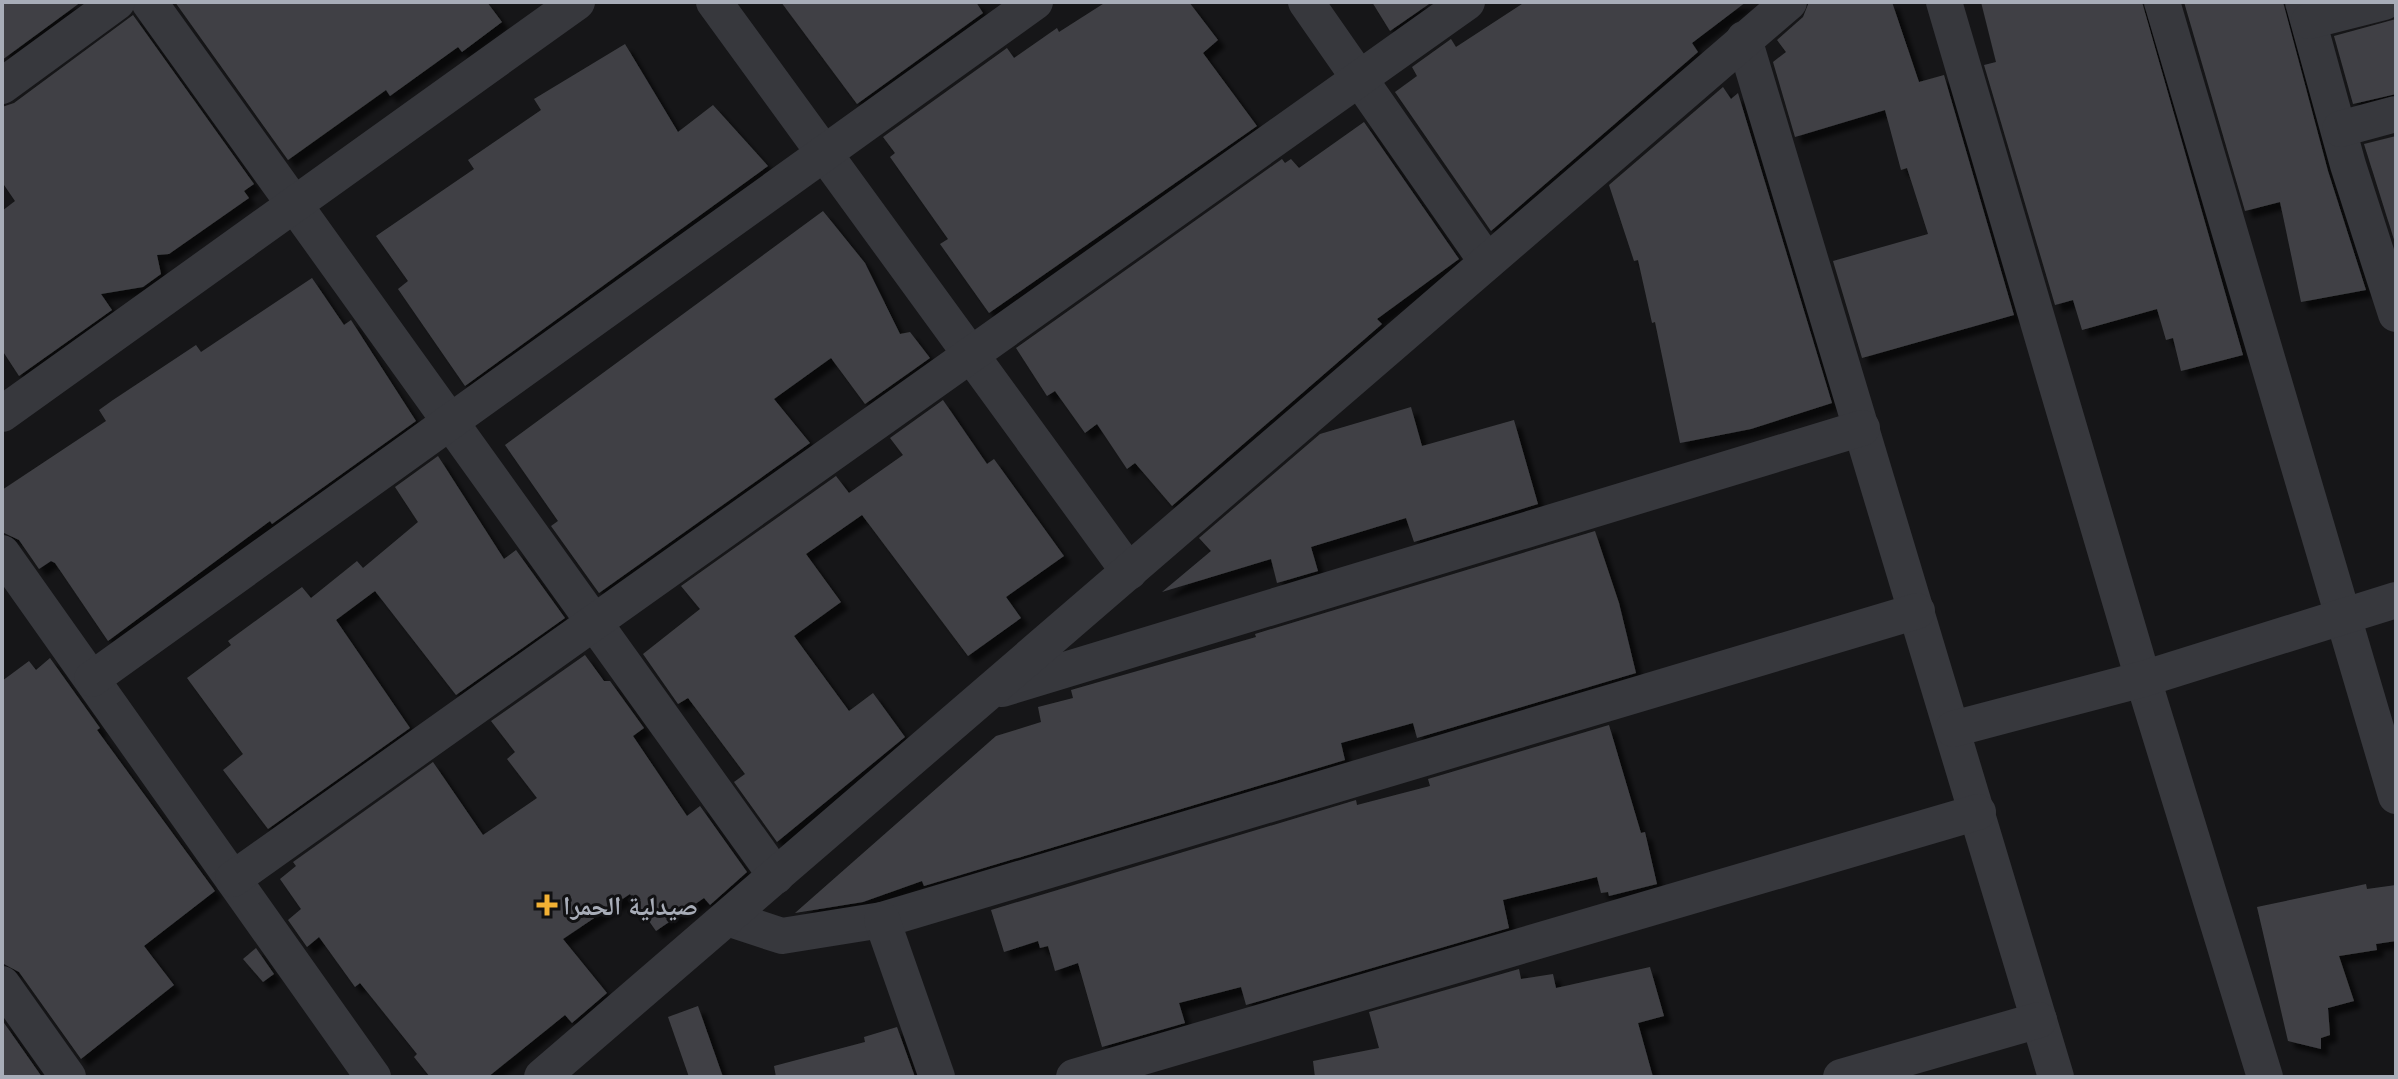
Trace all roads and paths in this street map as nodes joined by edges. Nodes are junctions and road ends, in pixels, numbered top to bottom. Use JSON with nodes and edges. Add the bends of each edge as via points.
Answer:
{"nodes":[{"id":1,"x":117,"y":2,"type":"edge"},
{"id":2,"x":149,"y":2,"type":"edge"},
{"id":3,"x":577,"y":2,"type":"edge"},
{"id":4,"x":714,"y":2,"type":"edge"},
{"id":5,"x":1035,"y":2,"type":"edge"},
{"id":6,"x":1306,"y":2,"type":"edge"},
{"id":7,"x":1467,"y":2,"type":"edge"},
{"id":8,"x":1789,"y":2,"type":"edge"},
{"id":9,"x":1944,"y":2,"type":"edge"},
{"id":10,"x":2162,"y":2,"type":"edge"},
{"id":11,"x":2384,"y":2,"type":"edge"},
{"id":12,"x":2306,"y":12,"type":"edge"},
{"id":13,"x":1744,"y":39,"type":"junction"},
{"id":14,"x":1359,"y":78,"type":"junction"},
{"id":15,"x":2,"y":86,"type":"edge"},
{"id":16,"x":2396,"y":114,"type":"edge"},
{"id":17,"x":2340,"y":129,"type":"junction"},
{"id":18,"x":824,"y":153,"type":"junction"},
{"id":19,"x":294,"y":205,"type":"junction"},
{"id":20,"x":1487,"y":262,"type":"junction"},
{"id":21,"x":2395,"y":302,"type":"edge"},
{"id":22,"x":970,"y":355,"type":"junction"},
{"id":23,"x":2,"y":414,"type":"edge"},
{"id":24,"x":450,"y":422,"type":"junction"},
{"id":25,"x":1862,"y":428,"type":"junction"},
{"id":26,"x":2,"y":553,"type":"edge"},
{"id":27,"x":1129,"y":572,"type":"junction"},
{"id":28,"x":2396,"y":600,"type":"edge"},
{"id":29,"x":1917,"y":611,"type":"junction"},
{"id":30,"x":2341,"y":617,"type":"junction"},
{"id":31,"x":594,"y":622,"type":"junction"},
{"id":32,"x":92,"y":679,"type":"junction"},
{"id":33,"x":2143,"y":679,"type":"junction"},
{"id":34,"x":989,"y":693,"type":"junction"},
{"id":35,"x":1953,"y":729,"type":"junction"},
{"id":36,"x":2396,"y":796,"type":"edge"},
{"id":37,"x":1978,"y":812,"type":"junction"},
{"id":38,"x":776,"y":876,"type":"junction"},
{"id":39,"x":233,"y":879,"type":"junction"},
{"id":40,"x":727,"y":918,"type":"junction"},
{"id":41,"x":882,"y":920,"type":"junction"},
{"id":42,"x":2,"y":984,"type":"edge"},
{"id":43,"x":2039,"y":1020,"type":"junction"},
{"id":44,"x":68,"y":1077,"type":"edge"},
{"id":45,"x":373,"y":1077,"type":"edge"},
{"id":46,"x":542,"y":1077,"type":"edge"},
{"id":47,"x":937,"y":1077,"type":"edge"},
{"id":48,"x":1074,"y":1077,"type":"edge"},
{"id":49,"x":1841,"y":1077,"type":"edge"},
{"id":50,"x":2056,"y":1077,"type":"edge"},
{"id":51,"x":2265,"y":1077,"type":"edge"}],
"edges":[{"from":1,"to":15,"type":"street"},
{"from":2,"to":19,"type":"street"},
{"from":3,"to":19,"type":"street"},
{"from":4,"to":18,"type":"street"},
{"from":5,"to":18,"type":"street"},
{"from":6,"to":14,"type":"street"},
{"from":7,"to":14,"type":"street"},
{"from":8,"to":13,"type":"street"},
{"from":9,"to":33,"type":"street"},
{"from":10,"to":30,"type":"street"},
{"from":11,"to":12,"type":"street"},
{"from":12,"to":17,"type":"street"},
{"from":13,"to":20,"type":"street"},
{"from":13,"to":25,"type":"street"},
{"from":14,"to":20,"type":"street"},
{"from":14,"to":22,"type":"street"},
{"from":16,"to":17,"type":"street"},
{"from":17,"to":21,"type":"street"},
{"from":18,"to":22,"type":"street"},
{"from":18,"to":24,"type":"street"},
{"from":19,"to":23,"type":"street"},
{"from":19,"to":24,"type":"street"},
{"from":20,"to":27,"type":"street"},
{"from":22,"to":27,"type":"street"},
{"from":22,"to":31,"type":"street"},
{"from":24,"to":31,"type":"street"},
{"from":24,"to":32,"type":"street"},
{"from":25,"to":29,"type":"street"},
{"from":25,"to":34,"type":"street"},
{"from":26,"to":32,"type":"street"},
{"from":27,"to":34,"type":"street"},
{"from":28,"to":30,"type":"street"},
{"from":29,"to":35,"type":"street"},
{"from":29,"to":41,"type":"street"},
{"from":30,"to":33,"type":"street"},
{"from":30,"to":36,"type":"street"},
{"from":31,"to":38,"type":"street"},
{"from":31,"to":39,"type":"street"},
{"from":32,"to":39,"type":"street"},
{"from":33,"to":35,"type":"street"},
{"from":33,"to":51,"type":"street"},
{"from":34,"to":38,"type":"street"},
{"from":35,"to":37,"type":"street"},
{"from":37,"to":43,"type":"street"},
{"from":37,"to":48,"type":"street"},
{"from":38,"to":40,"type":"street"},
{"from":39,"to":45,"type":"street"},
{"from":40,"to":41,"type":"street","via":[[782,936]]},
{"from":40,"to":46,"type":"street"},
{"from":41,"to":47,"type":"street"},
{"from":42,"to":44,"type":"street"},
{"from":43,"to":49,"type":"street"},
{"from":43,"to":50,"type":"street"}]}
